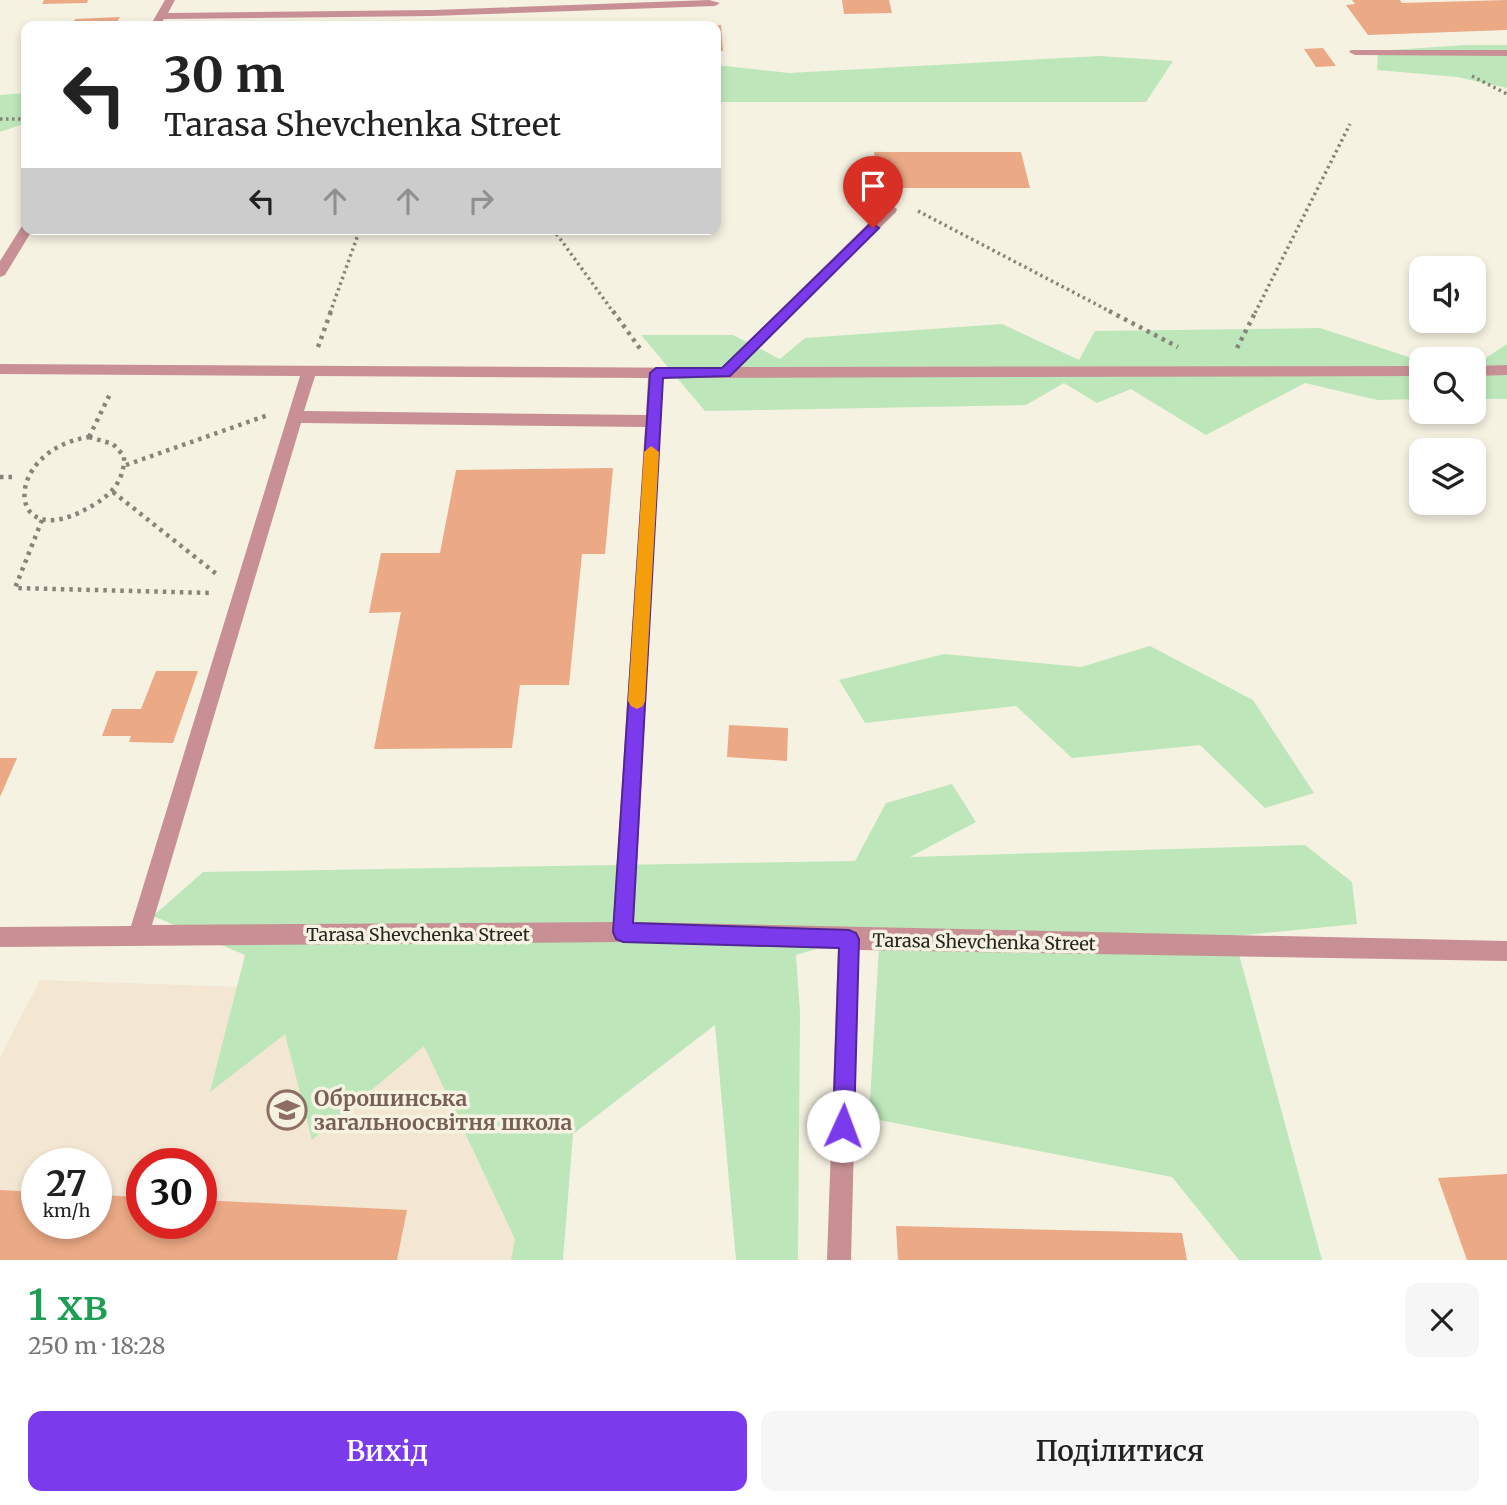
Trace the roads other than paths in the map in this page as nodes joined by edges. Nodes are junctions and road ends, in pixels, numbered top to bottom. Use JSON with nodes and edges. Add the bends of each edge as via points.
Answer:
{"nodes":[{"id":1,"x":170,"y":0,"type":"edge"},
{"id":2,"x":345,"y":0,"type":"edge"},
{"id":3,"x":715,"y":3,"type":"dead end"},
{"id":4,"x":340,"y":13,"type":"junction"},
{"id":5,"x":161,"y":16,"type":"junction"},
{"id":6,"x":158,"y":21,"type":"edge"},
{"id":7,"x":1355,"y":52,"type":"dead end"},
{"id":8,"x":1507,"y":53,"type":"edge"},
{"id":9,"x":891,"y":209,"type":"dead end"},
{"id":10,"x":23,"y":235,"type":"edge"},
{"id":11,"x":0,"y":272,"type":"edge"},
{"id":12,"x":0,"y":369,"type":"edge"},
{"id":13,"x":309,"y":370,"type":"junction"},
{"id":14,"x":1486,"y":370,"type":"edge"},
{"id":15,"x":1507,"y":370,"type":"edge"},
{"id":16,"x":1409,"y":371,"type":"edge"},
{"id":17,"x":725,"y":372,"type":"junction"},
{"id":18,"x":656,"y":373,"type":"junction"},
{"id":19,"x":297,"y":411,"type":"junction"},
{"id":20,"x":653,"y":421,"type":"junction"},
{"id":21,"x":623,"y":932,"type":"junction"},
{"id":22,"x":138,"y":936,"type":"junction"},
{"id":23,"x":0,"y":937,"type":"edge"},
{"id":24,"x":849,"y":939,"type":"junction"},
{"id":25,"x":1507,"y":951,"type":"edge"},
{"id":26,"x":839,"y":1260,"type":"edge"}],
"edges":[{"from":1,"to":5,"type":"street"},
{"from":2,"to":4,"type":"street"},
{"from":3,"to":4,"type":"street"},
{"from":4,"to":5,"type":"street"},
{"from":5,"to":6,"type":"street"},
{"from":7,"to":8,"type":"street"},
{"from":9,"to":17,"type":"street"},
{"from":10,"to":11,"type":"street"},
{"from":12,"to":13,"type":"street"},
{"from":13,"to":18,"type":"street"},
{"from":13,"to":19,"type":"street"},
{"from":14,"to":15,"type":"street"},
{"from":16,"to":17,"type":"street"},
{"from":17,"to":18,"type":"street"},
{"from":18,"to":20,"type":"street"},
{"from":19,"to":20,"type":"street"},
{"from":19,"to":22,"type":"street"},
{"from":20,"to":21,"type":"street"},
{"from":21,"to":22,"type":"street","name":"Tarasa Shevchenka Street"},
{"from":21,"to":24,"type":"street","name":"Tarasa Shevchenka Street"},
{"from":22,"to":23,"type":"street","name":"Tarasa Shevchenka Street"},
{"from":24,"to":25,"type":"street","name":"Tarasa Shevchenka Street"},
{"from":24,"to":26,"type":"street"}]}
